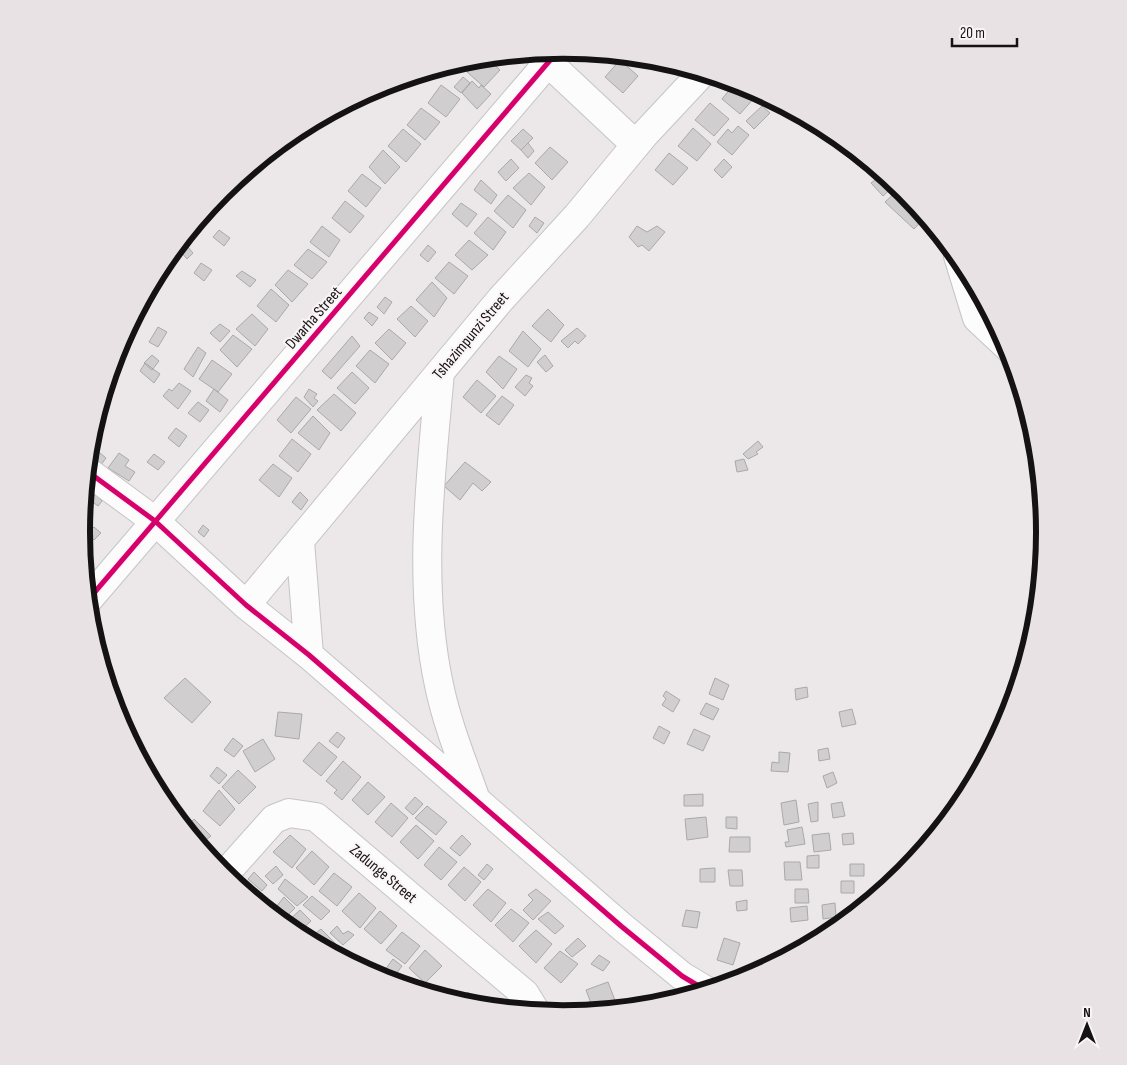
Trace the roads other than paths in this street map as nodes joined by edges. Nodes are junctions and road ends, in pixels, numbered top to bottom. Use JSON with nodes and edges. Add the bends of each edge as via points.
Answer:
{"nodes":[{"id":1,"x":552,"y":59,"type":"edge"},
{"id":2,"x":544,"y":60,"type":"edge"},
{"id":3,"x":697,"y":78,"type":"edge"},
{"id":4,"x":636,"y":145,"type":"junction"},
{"id":5,"x":968,"y":286,"type":"edge"},
{"id":6,"x":992,"y":332,"type":"edge"},
{"id":7,"x":440,"y":372,"type":"junction"},
{"id":8,"x":94,"y":476,"type":"edge"},
{"id":9,"x":156,"y":521,"type":"junction"},
{"id":10,"x":300,"y":541,"type":"junction"},
{"id":11,"x":94,"y":593,"type":"edge"},
{"id":12,"x":246,"y":605,"type":"junction"},
{"id":13,"x":309,"y":655,"type":"junction"},
{"id":14,"x":477,"y":802,"type":"junction"},
{"id":15,"x":230,"y":868,"type":"edge"},
{"id":16,"x":699,"y":986,"type":"edge"},
{"id":17,"x":532,"y":1005,"type":"edge"}],
"edges":[{"from":1,"to":4,"type":"street"},
{"from":2,"to":9,"type":"street","name":"Dwarha Street"},
{"from":3,"to":4,"type":"street","name":"Tshazimpunzi Street"},
{"from":4,"to":7,"type":"street","name":"Tshazimpunzi Street"},
{"from":5,"to":6,"type":"street","via":[[978,318]]},
{"from":7,"to":10,"type":"street","name":"Tshazimpunzi Street"},
{"from":7,"to":14,"type":"street","via":[[428,546],[428,609],[439,686]]},
{"from":8,"to":9,"type":"street"},
{"from":9,"to":11,"type":"street","name":"Dwarha Street"},
{"from":9,"to":12,"type":"street"},
{"from":10,"to":12,"type":"street","name":"Tshazimpunzi Street"},
{"from":10,"to":13,"type":"street"},
{"from":12,"to":13,"type":"street"},
{"from":13,"to":14,"type":"street"},
{"from":14,"to":16,"type":"street","via":[[621,926]]},
{"from":15,"to":17,"type":"street","name":"Zadunge Street","via":[[274,819],[289,813],[316,817],[525,994]]}]}
